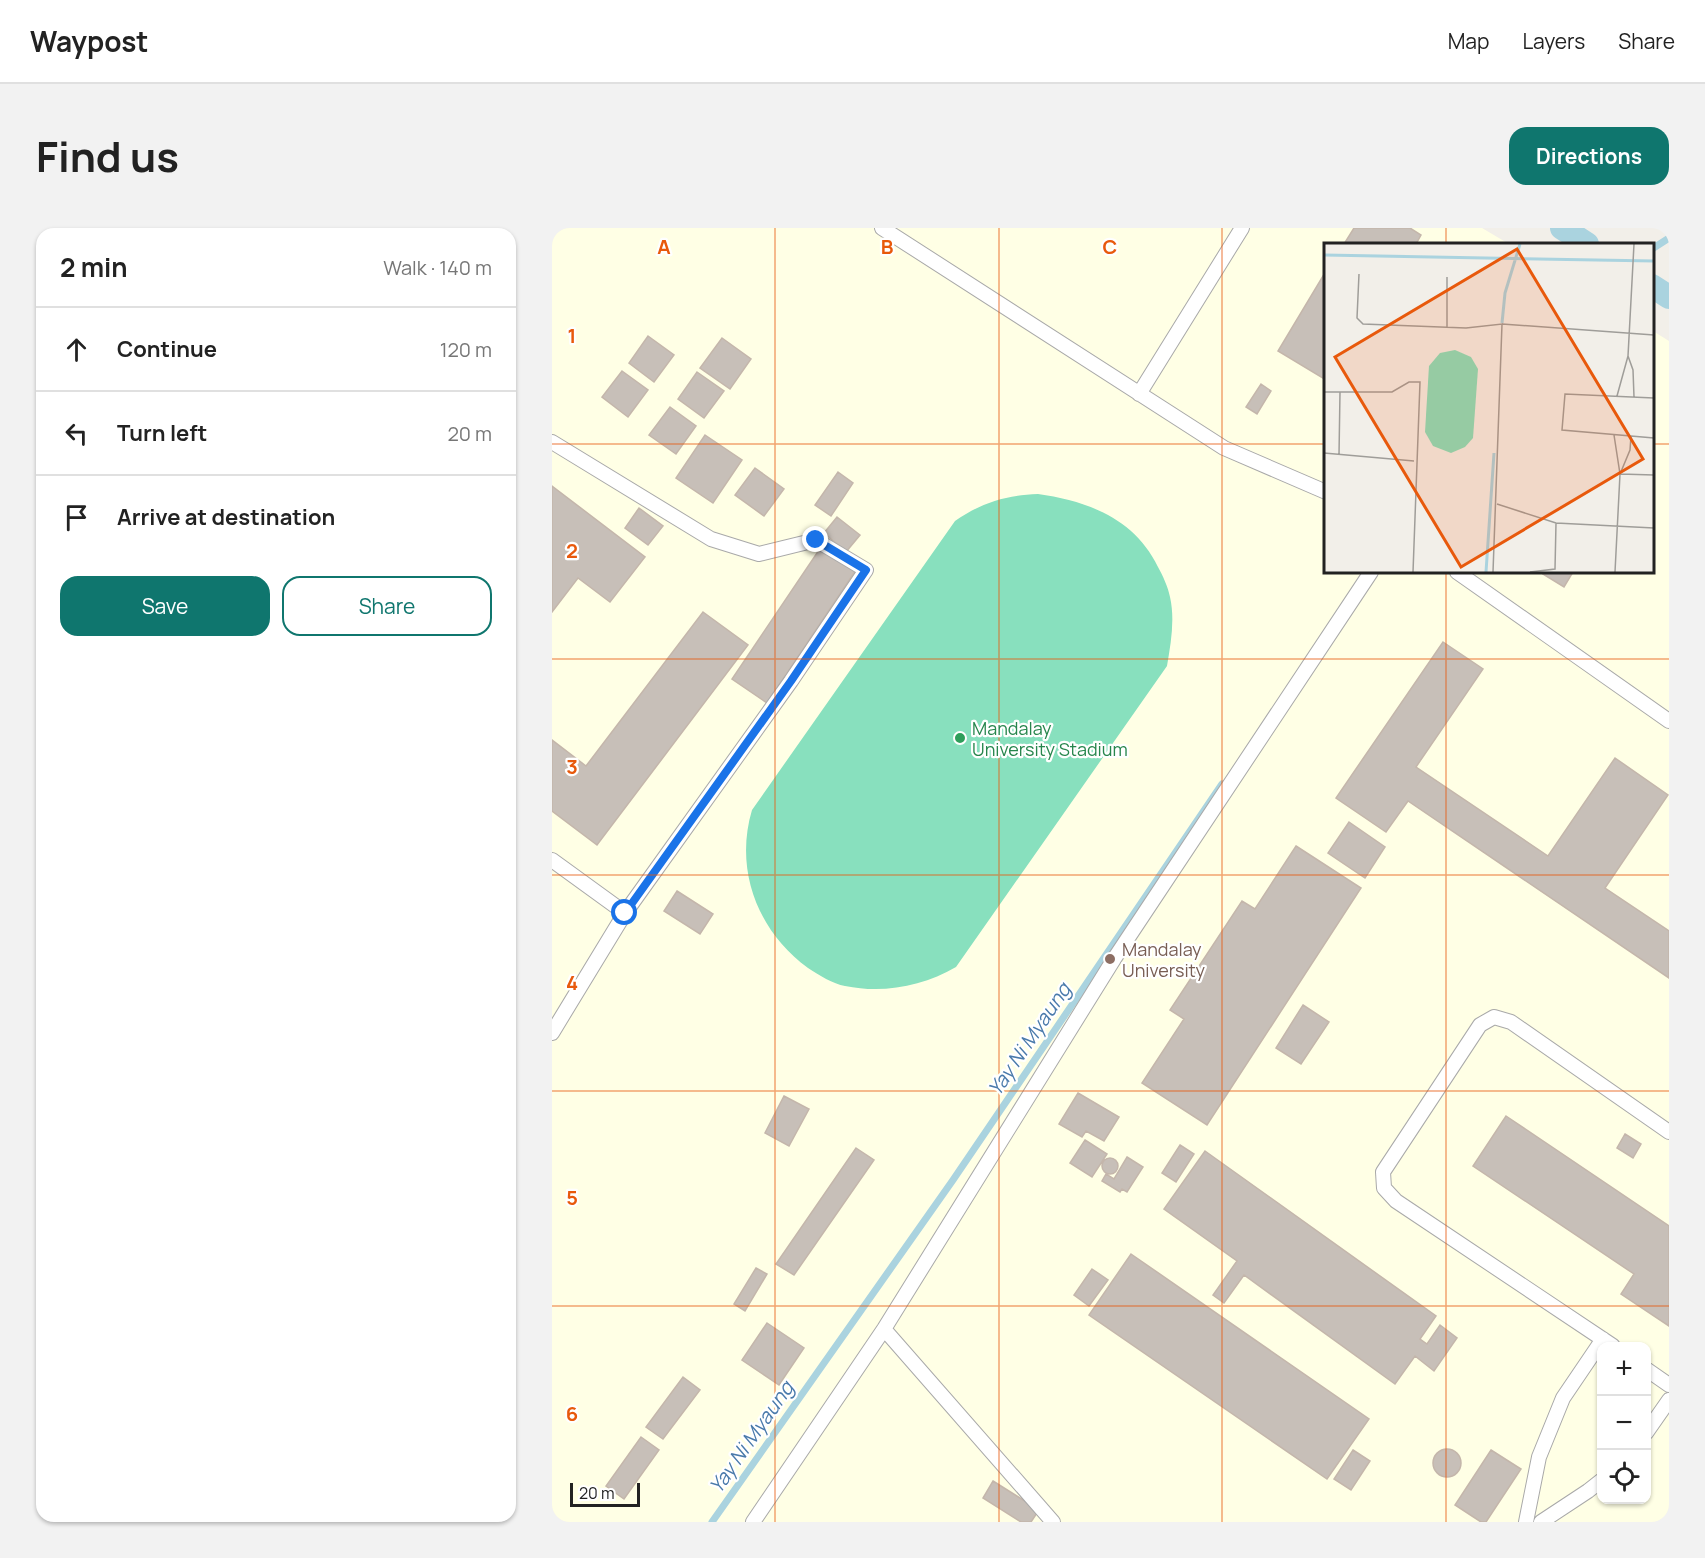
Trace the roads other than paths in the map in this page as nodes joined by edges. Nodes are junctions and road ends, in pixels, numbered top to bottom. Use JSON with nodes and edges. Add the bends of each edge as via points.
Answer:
{"nodes":[{"id":1,"x":882,"y":228,"type":"edge"},
{"id":2,"x":1242,"y":228,"type":"edge"},
{"id":3,"x":1139,"y":394,"type":"junction"},
{"id":4,"x":552,"y":442,"type":"edge"},
{"id":5,"x":1324,"y":491,"type":"edge"},
{"id":6,"x":1370,"y":573,"type":"edge"},
{"id":7,"x":1458,"y":573,"type":"edge"},
{"id":8,"x":1669,"y":721,"type":"edge"},
{"id":9,"x":552,"y":860,"type":"edge"},
{"id":10,"x":625,"y":913,"type":"junction"},
{"id":11,"x":552,"y":1033,"type":"edge"},
{"id":12,"x":1669,"y":1132,"type":"edge"},
{"id":13,"x":884,"y":1329,"type":"junction"},
{"id":14,"x":1607,"y":1342,"type":"edge"},
{"id":15,"x":1597,"y":1356,"type":"edge"},
{"id":16,"x":1651,"y":1372,"type":"edge"},
{"id":17,"x":1669,"y":1385,"type":"edge"},
{"id":18,"x":1669,"y":1400,"type":"edge"},
{"id":19,"x":1651,"y":1427,"type":"edge"},
{"id":20,"x":1597,"y":1484,"type":"edge"},
{"id":21,"x":753,"y":1522,"type":"edge"},
{"id":22,"x":1053,"y":1522,"type":"edge"},
{"id":23,"x":1526,"y":1522,"type":"edge"},
{"id":24,"x":1541,"y":1522,"type":"edge"}],
"edges":[{"from":1,"to":3,"type":"lane"},
{"from":2,"to":3,"type":"lane"},
{"from":3,"to":5,"type":"lane","via":[[1224,448]]},
{"from":4,"to":10,"type":"lane","via":[[711,539],[759,554],[816,540],[866,570]]},
{"from":6,"to":13,"type":"lane","via":[[1114,959]]},
{"from":7,"to":8,"type":"lane"},
{"from":9,"to":10,"type":"lane"},
{"from":10,"to":11,"type":"lane"},
{"from":12,"to":14,"type":"lane","via":[[1511,1022],[1494,1017],[1480,1025],[1383,1172],[1384,1188],[1396,1201]]},
{"from":13,"to":21,"type":"lane"},
{"from":13,"to":22,"type":"lane"},
{"from":15,"to":23,"type":"lane","via":[[1563,1398],[1539,1457]]},
{"from":16,"to":17,"type":"lane"},
{"from":18,"to":19,"type":"lane"},
{"from":20,"to":24,"type":"lane"}]}
